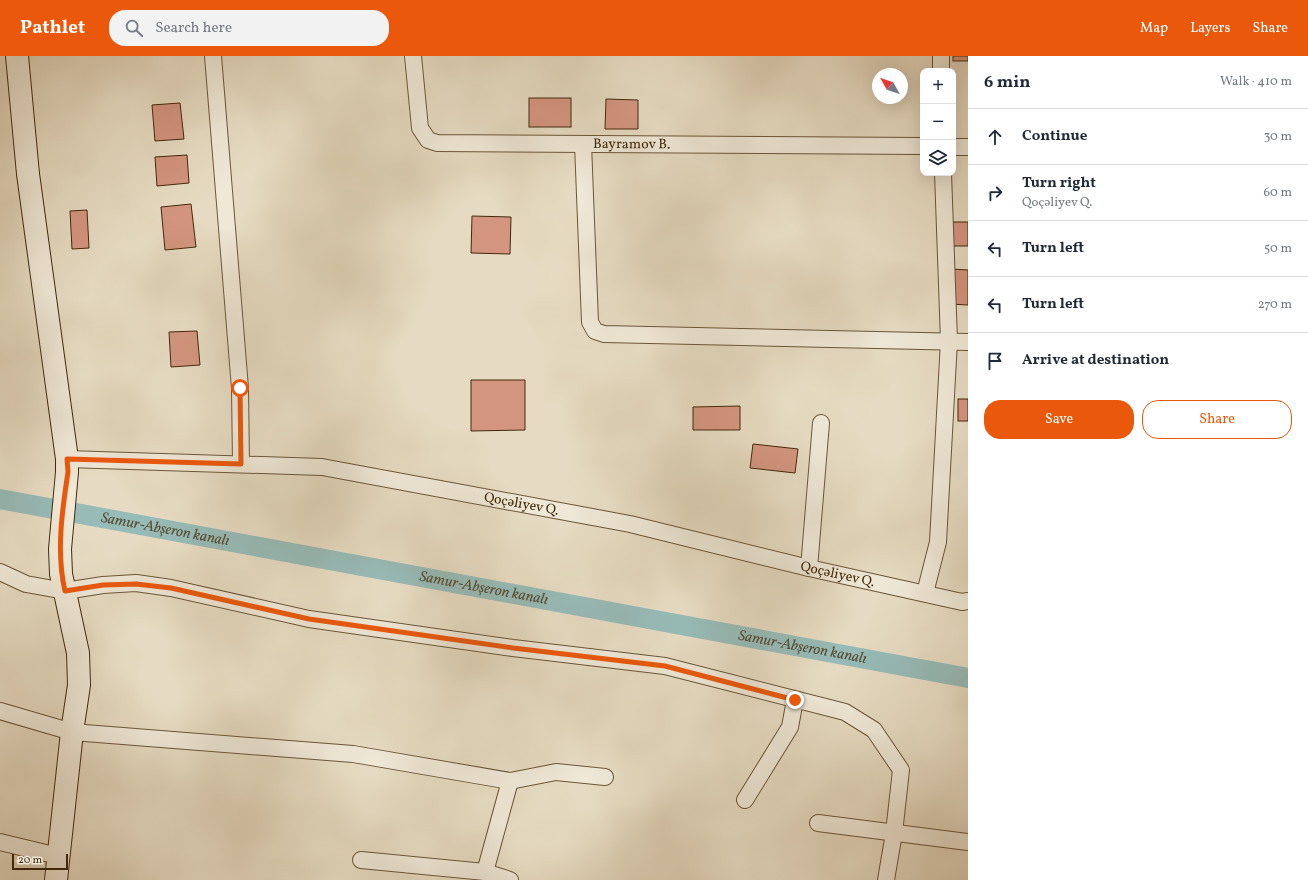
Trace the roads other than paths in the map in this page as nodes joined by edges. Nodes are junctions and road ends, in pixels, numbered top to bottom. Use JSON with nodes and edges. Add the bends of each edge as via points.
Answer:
{"nodes":[{"id":1,"x":17,"y":56,"type":"edge"},
{"id":2,"x":213,"y":56,"type":"edge"},
{"id":3,"x":413,"y":56,"type":"edge"},
{"id":4,"x":941,"y":56,"type":"edge"},
{"id":5,"x":941,"y":68,"type":"edge"},
{"id":6,"x":583,"y":144,"type":"junction"},
{"id":7,"x":920,"y":146,"type":"edge"},
{"id":8,"x":956,"y":147,"type":"edge"},
{"id":9,"x":968,"y":147,"type":"edge"},
{"id":10,"x":943,"y":176,"type":"edge"},
{"id":11,"x":949,"y":341,"type":"junction"},
{"id":12,"x":968,"y":342,"type":"edge"},
{"id":13,"x":821,"y":423,"type":"dead end"},
{"id":14,"x":67,"y":459,"type":"junction"},
{"id":15,"x":241,"y":464,"type":"junction"},
{"id":16,"x":809,"y":568,"type":"junction"},
{"id":17,"x":0,"y":572,"type":"edge"},
{"id":18,"x":65,"y":591,"type":"junction"},
{"id":19,"x":925,"y":593,"type":"junction"},
{"id":20,"x":968,"y":601,"type":"edge"},
{"id":21,"x":795,"y":700,"type":"junction"},
{"id":22,"x":0,"y":711,"type":"edge"},
{"id":23,"x":72,"y":732,"type":"junction"},
{"id":24,"x":604,"y":777,"type":"dead end"},
{"id":25,"x":510,"y":781,"type":"junction"},
{"id":26,"x":745,"y":800,"type":"dead end"},
{"id":27,"x":818,"y":823,"type":"dead end"},
{"id":28,"x":894,"y":833,"type":"junction"},
{"id":29,"x":0,"y":842,"type":"edge"},
{"id":30,"x":968,"y":842,"type":"edge"},
{"id":31,"x":58,"y":856,"type":"junction"},
{"id":32,"x":361,"y":860,"type":"dead end"},
{"id":33,"x":485,"y":872,"type":"junction"},
{"id":34,"x":56,"y":880,"type":"edge"},
{"id":35,"x":510,"y":880,"type":"edge"},
{"id":36,"x":886,"y":880,"type":"edge"}],
"edges":[{"from":1,"to":14,"type":"street","via":[[28,174]]},
{"from":2,"to":15,"type":"street","via":[[240,388]]},
{"from":3,"to":6,"type":"street","name":"Bayramov B.","via":[[420,128],[428,140],[437,143]]},
{"from":4,"to":5,"type":"street"},
{"from":6,"to":7,"type":"street","name":"Bayramov B."},
{"from":6,"to":11,"type":"street","via":[[590,322],[596,331],[604,334]]},
{"from":8,"to":9,"type":"street"},
{"from":10,"to":11,"type":"street"},
{"from":11,"to":12,"type":"street"},
{"from":11,"to":19,"type":"street","via":[[938,542]]},
{"from":13,"to":16,"type":"street"},
{"from":14,"to":15,"type":"street","name":"Qoçəliyev Q."},
{"from":14,"to":18,"type":"street","via":[[68,472],[60,549]]},
{"from":15,"to":16,"type":"street","name":"Qoçəliyev Q.","via":[[322,467],[630,524]]},
{"from":16,"to":19,"type":"street","name":"Qoçəliyev Q."},
{"from":17,"to":18,"type":"street","via":[[26,584]]},
{"from":18,"to":21,"type":"street","via":[[103,585],[136,584],[171,588],[309,619],[513,648],[665,666]]},
{"from":18,"to":23,"type":"street","via":[[79,670]]},
{"from":19,"to":20,"type":"street","name":"Qoçəliyev Q.","via":[[962,602]]},
{"from":21,"to":26,"type":"street","via":[[790,727]]},
{"from":21,"to":28,"type":"street","via":[[844,712],[874,730],[901,770]]},
{"from":22,"to":23,"type":"street"},
{"from":23,"to":25,"type":"street","via":[[353,754]]},
{"from":23,"to":31,"type":"street"},
{"from":24,"to":25,"type":"street","via":[[556,772]]},
{"from":25,"to":33,"type":"street"},
{"from":27,"to":28,"type":"street"},
{"from":28,"to":30,"type":"street"},
{"from":28,"to":36,"type":"street"},
{"from":29,"to":31,"type":"street"},
{"from":31,"to":34,"type":"street"},
{"from":32,"to":33,"type":"street"},
{"from":33,"to":35,"type":"street"}]}
